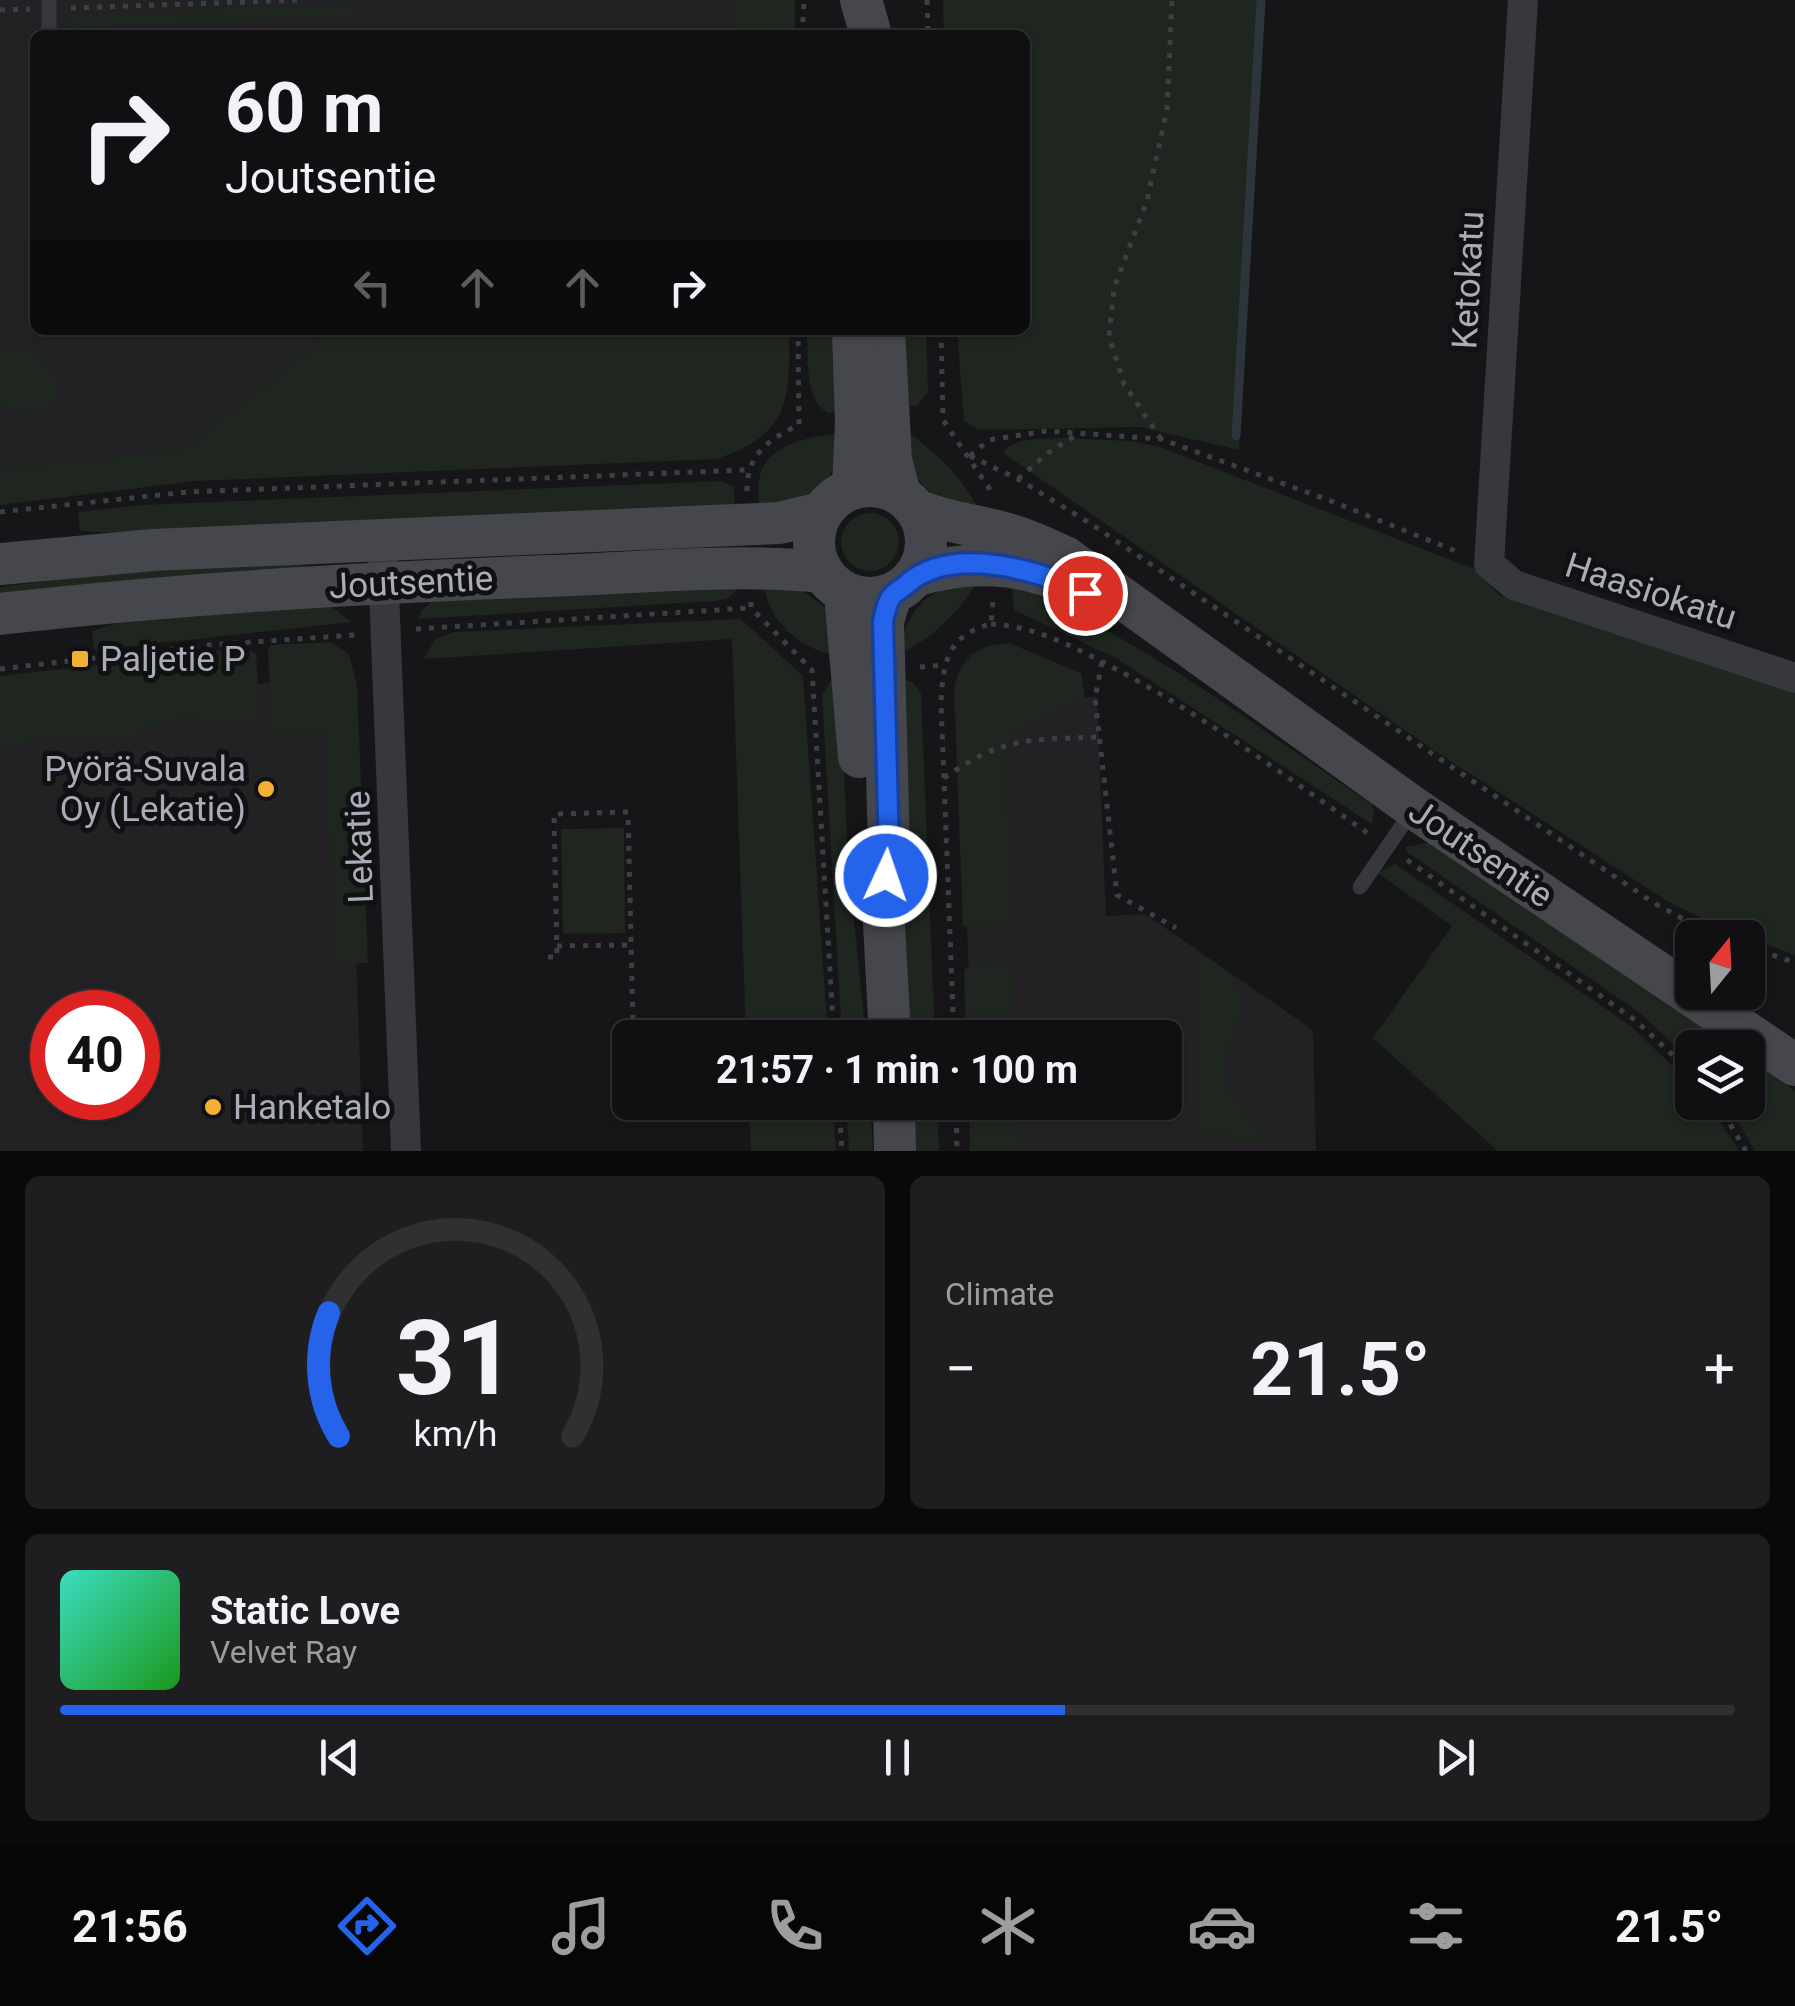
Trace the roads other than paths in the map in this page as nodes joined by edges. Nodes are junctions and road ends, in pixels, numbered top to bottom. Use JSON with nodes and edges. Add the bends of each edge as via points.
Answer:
{"nodes":[{"id":1,"x":859,"y":0,"type":"edge"},
{"id":2,"x":1523,"y":0,"type":"edge"},
{"id":3,"x":49,"y":4,"type":"edge"},
{"id":4,"x":49,"y":30,"type":"edge"},
{"id":5,"x":850,"y":30,"type":"edge"},
{"id":6,"x":870,"y":30,"type":"edge"},
{"id":7,"x":854,"y":335,"type":"edge"},
{"id":8,"x":884,"y":335,"type":"edge"},
{"id":9,"x":837,"y":501,"type":"junction"},
{"id":10,"x":908,"y":502,"type":"junction"},
{"id":11,"x":382,"y":540,"type":"junction"},
{"id":12,"x":998,"y":548,"type":"junction"},
{"id":13,"x":0,"y":564,"type":"edge"},
{"id":14,"x":1489,"y":564,"type":"joint"},
{"id":15,"x":384,"y":582,"type":"junction"},
{"id":16,"x":834,"y":582,"type":"junction"},
{"id":17,"x":903,"y":585,"type":"junction"},
{"id":18,"x":0,"y":614,"type":"edge"},
{"id":19,"x":1795,"y":678,"type":"edge"},
{"id":20,"x":1414,"y":808,"type":"junction"},
{"id":21,"x":1360,"y":886,"type":"dead end"},
{"id":22,"x":882,"y":902,"type":"junction"},
{"id":23,"x":889,"y":1020,"type":"edge"},
{"id":24,"x":1795,"y":1065,"type":"edge"},
{"id":25,"x":895,"y":1120,"type":"edge"},
{"id":26,"x":406,"y":1151,"type":"edge"},
{"id":27,"x":896,"y":1151,"type":"edge"}],
"edges":[{"from":1,"to":5,"type":"main road"},
{"from":1,"to":6,"type":"main road"},
{"from":2,"to":14,"type":"street","name":"Ketokatu"},
{"from":3,"to":4,"type":"lane"},
{"from":7,"to":9,"type":"main road","via":[[856,423]]},
{"from":8,"to":10,"type":"main road","via":[[891,460]]},
{"from":9,"to":10,"type":"main road","via":[[875,486]]},
{"from":9,"to":11,"type":"main road","name":"Joutsentie","via":[[764,524]]},
{"from":9,"to":16,"type":"main road","via":[[814,545]]},
{"from":10,"to":12,"type":"main road","name":"Joutsentie"},
{"from":10,"to":17,"type":"main road","via":[[926,539],[924,558]]},
{"from":11,"to":13,"type":"main road","name":"Joutsentie"},
{"from":11,"to":15,"type":"street","name":"Lekatie"},
{"from":12,"to":17,"type":"main road","name":"Joutsentie"},
{"from":12,"to":20,"type":"main road","name":"Joutsentie","via":[[1030,540],[1065,557]]},
{"from":14,"to":19,"type":"street","name":"Haasiokatu","via":[[1514,585]]},
{"from":15,"to":16,"type":"main road","name":"Joutsentie","via":[[750,569]]},
{"from":15,"to":18,"type":"main road","name":"Joutsentie","via":[[153,596]]},
{"from":15,"to":26,"type":"street","name":"Lekatie"},
{"from":16,"to":17,"type":"main road","via":[[866,598]]},
{"from":16,"to":22,"type":"main road","via":[[865,856]]},
{"from":17,"to":22,"type":"main road","via":[[883,621],[889,850]]},
{"from":20,"to":21,"type":"lane"},
{"from":20,"to":24,"type":"main road","name":"Joutsentie"},
{"from":22,"to":23,"type":"main road"},
{"from":25,"to":27,"type":"main road"}]}
